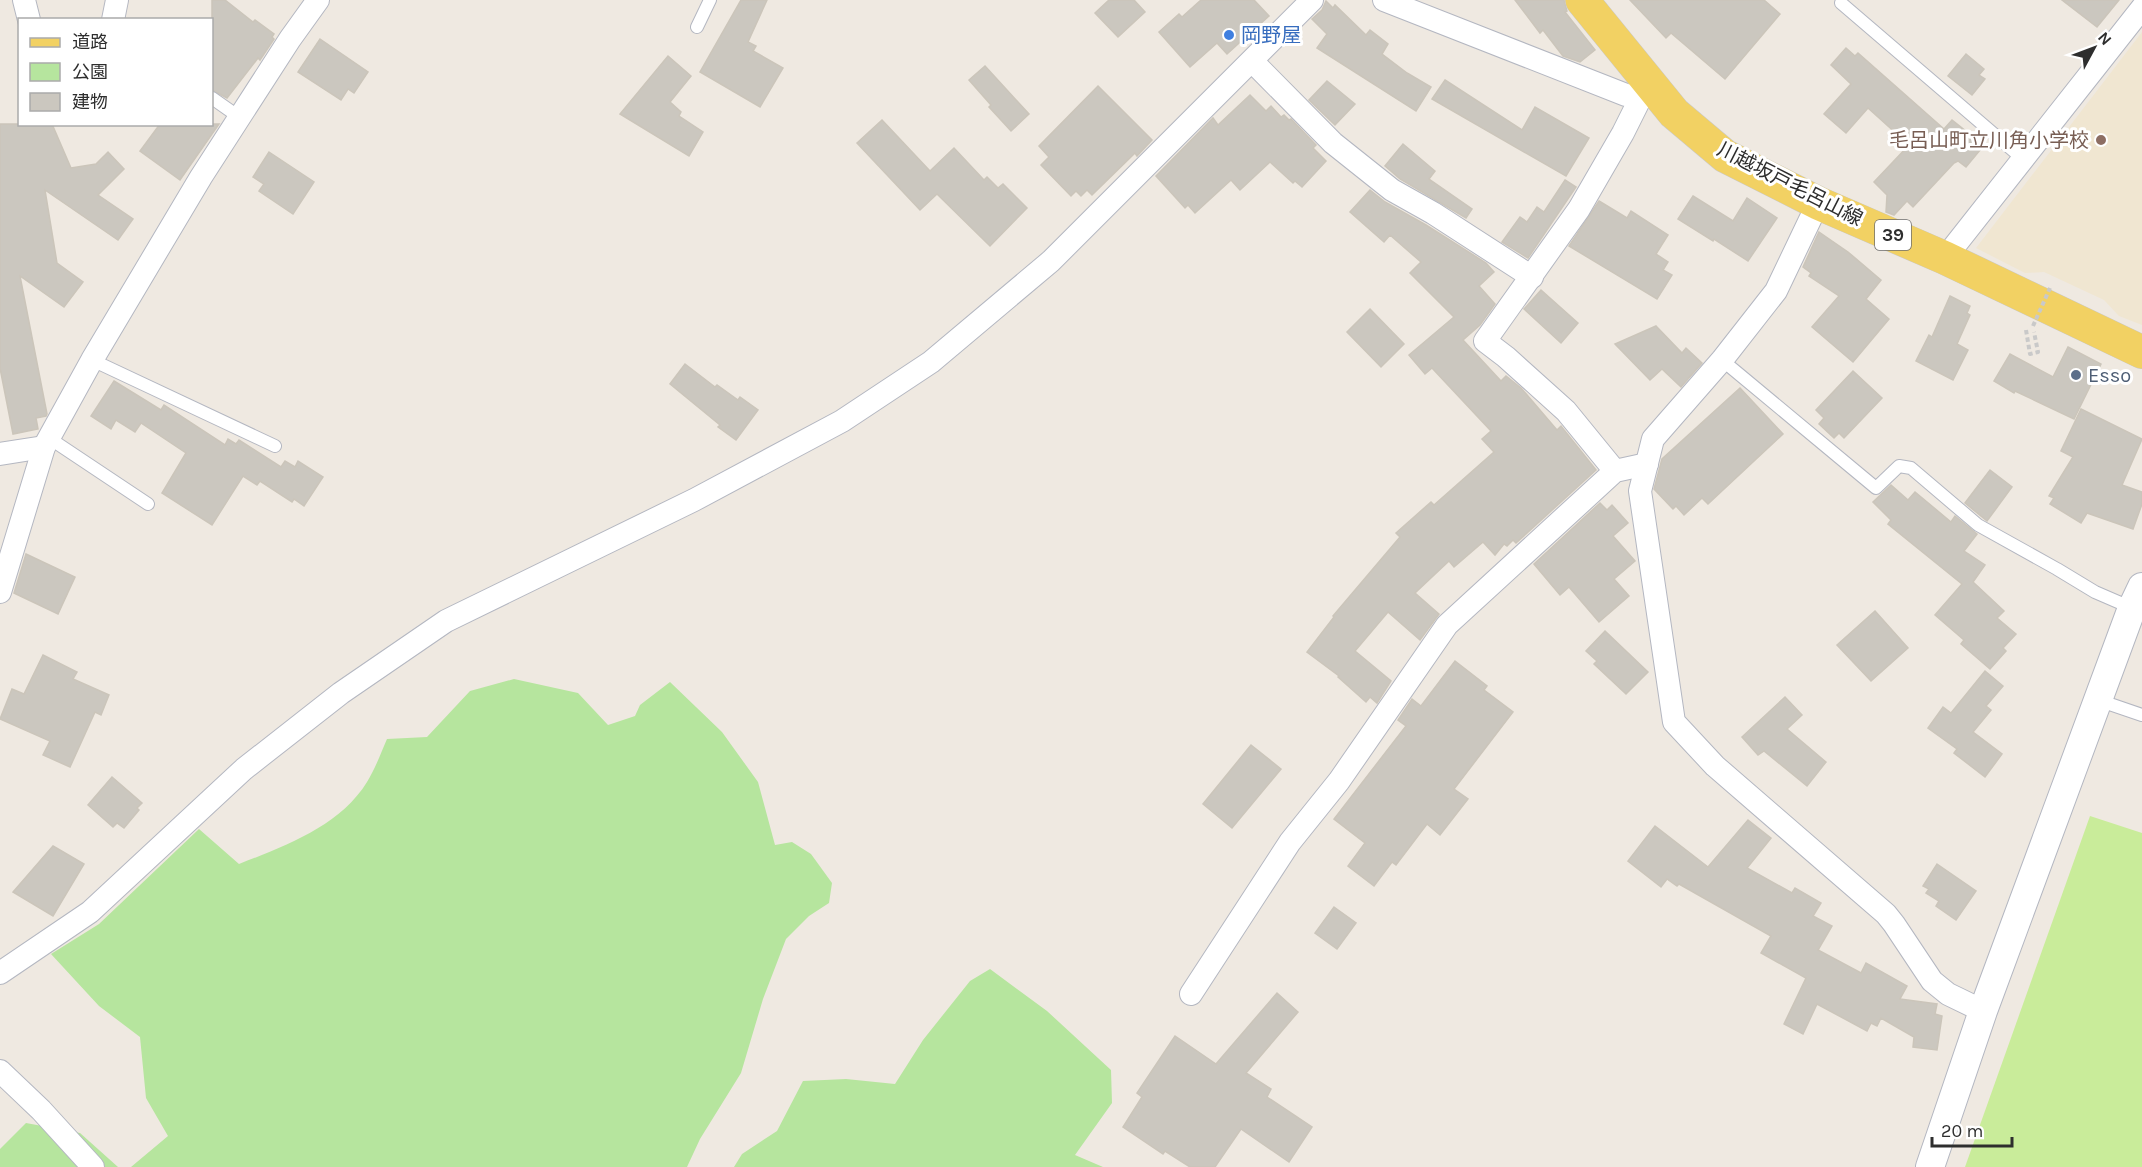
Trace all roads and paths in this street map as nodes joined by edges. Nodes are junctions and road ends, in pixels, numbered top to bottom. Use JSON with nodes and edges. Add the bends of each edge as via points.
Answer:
{"nodes":[{"id":1,"x":24,"y":0,"type":"edge"},
{"id":2,"x":117,"y":0,"type":"edge"},
{"id":3,"x":318,"y":0,"type":"edge"},
{"id":4,"x":710,"y":0,"type":"edge"},
{"id":5,"x":1312,"y":0,"type":"edge"},
{"id":6,"x":1384,"y":0,"type":"edge"},
{"id":7,"x":1582,"y":0,"type":"edge"},
{"id":8,"x":2135,"y":0,"type":"edge"},
{"id":9,"x":1841,"y":3,"type":"dead end"},
{"id":10,"x":2142,"y":7,"type":"edge"},
{"id":11,"x":28,"y":18,"type":"edge"},
{"id":12,"x":113,"y":18,"type":"edge"},
{"id":13,"x":697,"y":27,"type":"dead end"},
{"id":14,"x":1252,"y":61,"type":"junction"},
{"id":15,"x":1650,"y":96,"type":"junction"},
{"id":16,"x":213,"y":99,"type":"edge"},
{"id":17,"x":239,"y":117,"type":"junction"},
{"id":18,"x":2023,"y":159,"type":"junction"},
{"id":19,"x":1818,"y":203,"type":"junction"},
{"id":20,"x":1945,"y":258,"type":"junction"},
{"id":21,"x":1532,"y":276,"type":"junction"},
{"id":22,"x":2050,"y":288,"type":"dead end"},
{"id":23,"x":2025,"y":330,"type":"dead end"},
{"id":24,"x":2142,"y":352,"type":"edge"},
{"id":25,"x":92,"y":360,"type":"junction"},
{"id":26,"x":1722,"y":360,"type":"junction"},
{"id":27,"x":47,"y":443,"type":"junction"},
{"id":28,"x":275,"y":446,"type":"dead end"},
{"id":29,"x":0,"y":452,"type":"edge"},
{"id":30,"x":1647,"y":464,"type":"junction"},
{"id":31,"x":1615,"y":471,"type":"junction"},
{"id":32,"x":148,"y":504,"type":"dead end"},
{"id":33,"x":0,"y":592,"type":"edge"},
{"id":34,"x":2137,"y":597,"type":"edge"},
{"id":35,"x":2098,"y":700,"type":"junction"},
{"id":36,"x":2142,"y":715,"type":"edge"},
{"id":37,"x":0,"y":973,"type":"edge"},
{"id":38,"x":1191,"y":994,"type":"dead end"},
{"id":39,"x":1983,"y":1011,"type":"junction"},
{"id":40,"x":0,"y":1071,"type":"edge"},
{"id":41,"x":93,"y":1167,"type":"edge"},
{"id":42,"x":1930,"y":1167,"type":"edge"}],
"edges":[{"from":1,"to":11,"type":"street"},
{"from":2,"to":12,"type":"street"},
{"from":3,"to":17,"type":"street"},
{"from":4,"to":13,"type":"lane"},
{"from":5,"to":14,"type":"street"},
{"from":6,"to":15,"type":"street","via":[[1626,95]]},
{"from":7,"to":15,"type":"main road","name":"川越坂戸毛呂山線","number":"39"},
{"from":8,"to":10,"type":"street"},
{"from":9,"to":18,"type":"lane"},
{"from":10,"to":18,"type":"street"},
{"from":14,"to":21,"type":"street","via":[[1333,143],[1392,190]]},
{"from":14,"to":37,"type":"street","via":[[1051,261],[931,362],[842,421],[713,490],[446,621],[341,693],[244,769],[90,912]]},
{"from":15,"to":19,"type":"main road","name":"川越坂戸毛呂山線","number":"39","via":[[1725,156]]},
{"from":15,"to":21,"type":"street"},
{"from":16,"to":17,"type":"lane"},
{"from":17,"to":25,"type":"street"},
{"from":18,"to":20,"type":"street"},
{"from":19,"to":20,"type":"main road","name":"川越坂戸毛呂山線","number":"39"},
{"from":19,"to":26,"type":"street","via":[[1776,291]]},
{"from":20,"to":24,"type":"main road","name":"川越坂戸毛呂山線","number":"39"},
{"from":21,"to":31,"type":"street","via":[[1485,341],[1566,411]]},
{"from":22,"to":23,"type":"path","bridge":true,"via":[[2033,326],[2038,352],[2030,354]]},
{"from":25,"to":27,"type":"street"},
{"from":25,"to":28,"type":"lane"},
{"from":26,"to":30,"type":"street","via":[[1653,439]]},
{"from":26,"to":34,"type":"lane","via":[[1876,488],[1899,466],[1911,468],[1978,525],[2095,592]]},
{"from":27,"to":29,"type":"street"},
{"from":27,"to":32,"type":"lane"},
{"from":27,"to":33,"type":"street"},
{"from":30,"to":31,"type":"street"},
{"from":30,"to":39,"type":"street","via":[[1640,491],[1674,722],[1715,766],[1886,914],[1932,981],[1948,994]]},
{"from":31,"to":38,"type":"street","via":[[1447,625],[1339,781],[1290,842]]},
{"from":34,"to":35,"type":"street"},
{"from":35,"to":36,"type":"lane"},
{"from":35,"to":39,"type":"street"},
{"from":39,"to":42,"type":"street"},
{"from":40,"to":41,"type":"street"}]}
